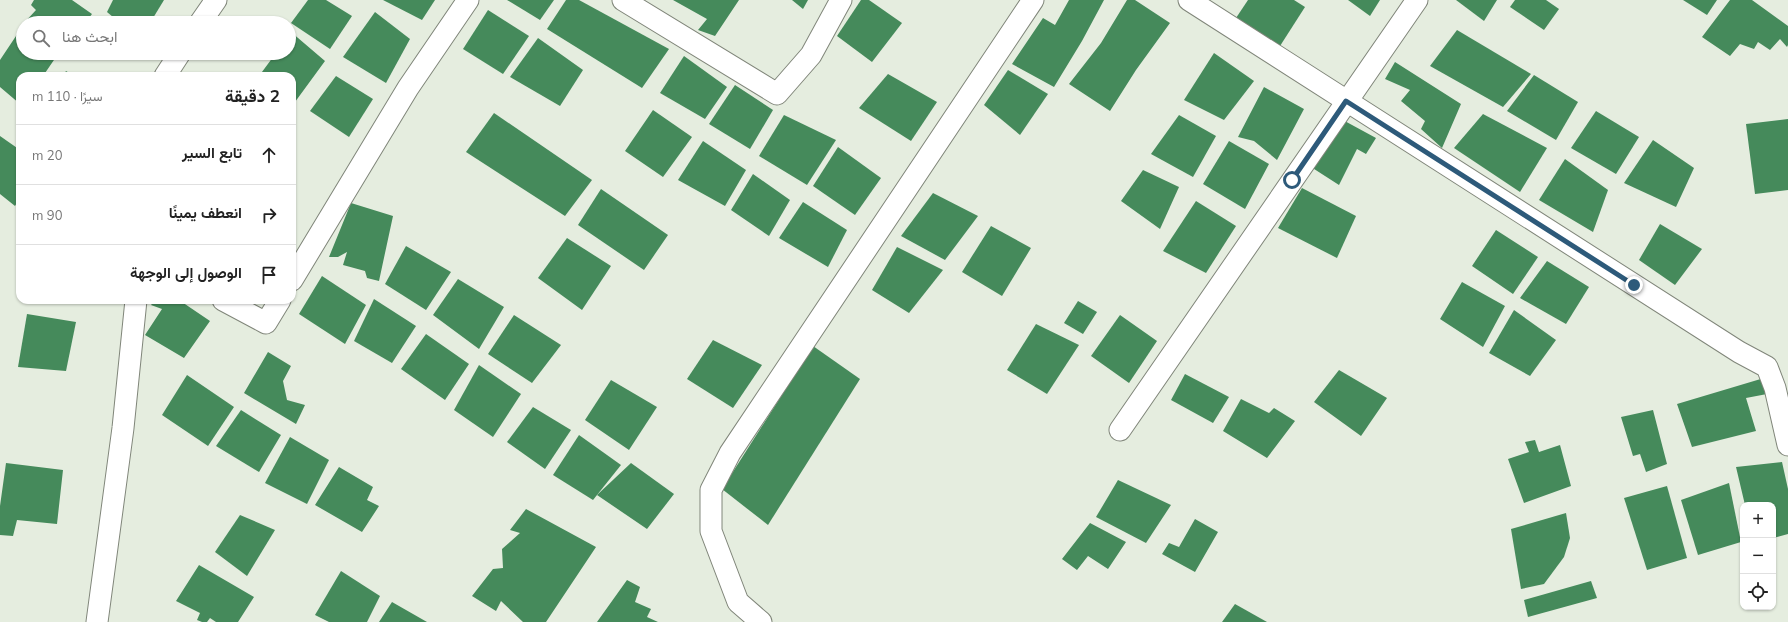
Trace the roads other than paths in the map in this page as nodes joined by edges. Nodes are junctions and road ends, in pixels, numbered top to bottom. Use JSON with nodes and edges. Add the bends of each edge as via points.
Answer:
{"nodes":[{"id":1,"x":216,"y":0,"type":"edge"},
{"id":2,"x":468,"y":0,"type":"edge"},
{"id":3,"x":623,"y":0,"type":"edge"},
{"id":4,"x":841,"y":0,"type":"edge"},
{"id":5,"x":1033,"y":0,"type":"edge"},
{"id":6,"x":1189,"y":0,"type":"edge"},
{"id":7,"x":1417,"y":0,"type":"edge"},
{"id":8,"x":205,"y":16,"type":"edge"},
{"id":9,"x":175,"y":60,"type":"edge"},
{"id":10,"x":168,"y":72,"type":"edge"},
{"id":11,"x":1346,"y":101,"type":"junction"},
{"id":12,"x":296,"y":273,"type":"edge"},
{"id":13,"x":136,"y":304,"type":"edge"},
{"id":14,"x":230,"y":304,"type":"edge"},
{"id":15,"x":278,"y":304,"type":"edge"},
{"id":16,"x":1120,"y":430,"type":"dead end"},
{"id":17,"x":1788,"y":444,"type":"edge"},
{"id":18,"x":97,"y":622,"type":"edge"},
{"id":19,"x":761,"y":622,"type":"edge"}],
"edges":[{"from":1,"to":8,"type":"street"},
{"from":2,"to":12,"type":"street","via":[[408,88]]},
{"from":3,"to":4,"type":"street","via":[[777,94],[811,55]]},
{"from":5,"to":19,"type":"street","via":[[730,453],[711,490],[711,531],[724,569],[738,602]]},
{"from":6,"to":11,"type":"street"},
{"from":7,"to":11,"type":"street"},
{"from":9,"to":10,"type":"street"},
{"from":11,"to":16,"type":"street"},
{"from":11,"to":17,"type":"street","via":[[1739,352],[1767,367],[1775,388]]},
{"from":13,"to":18,"type":"street","via":[[123,428]]},
{"from":14,"to":15,"type":"street","via":[[266,323]]}]}
